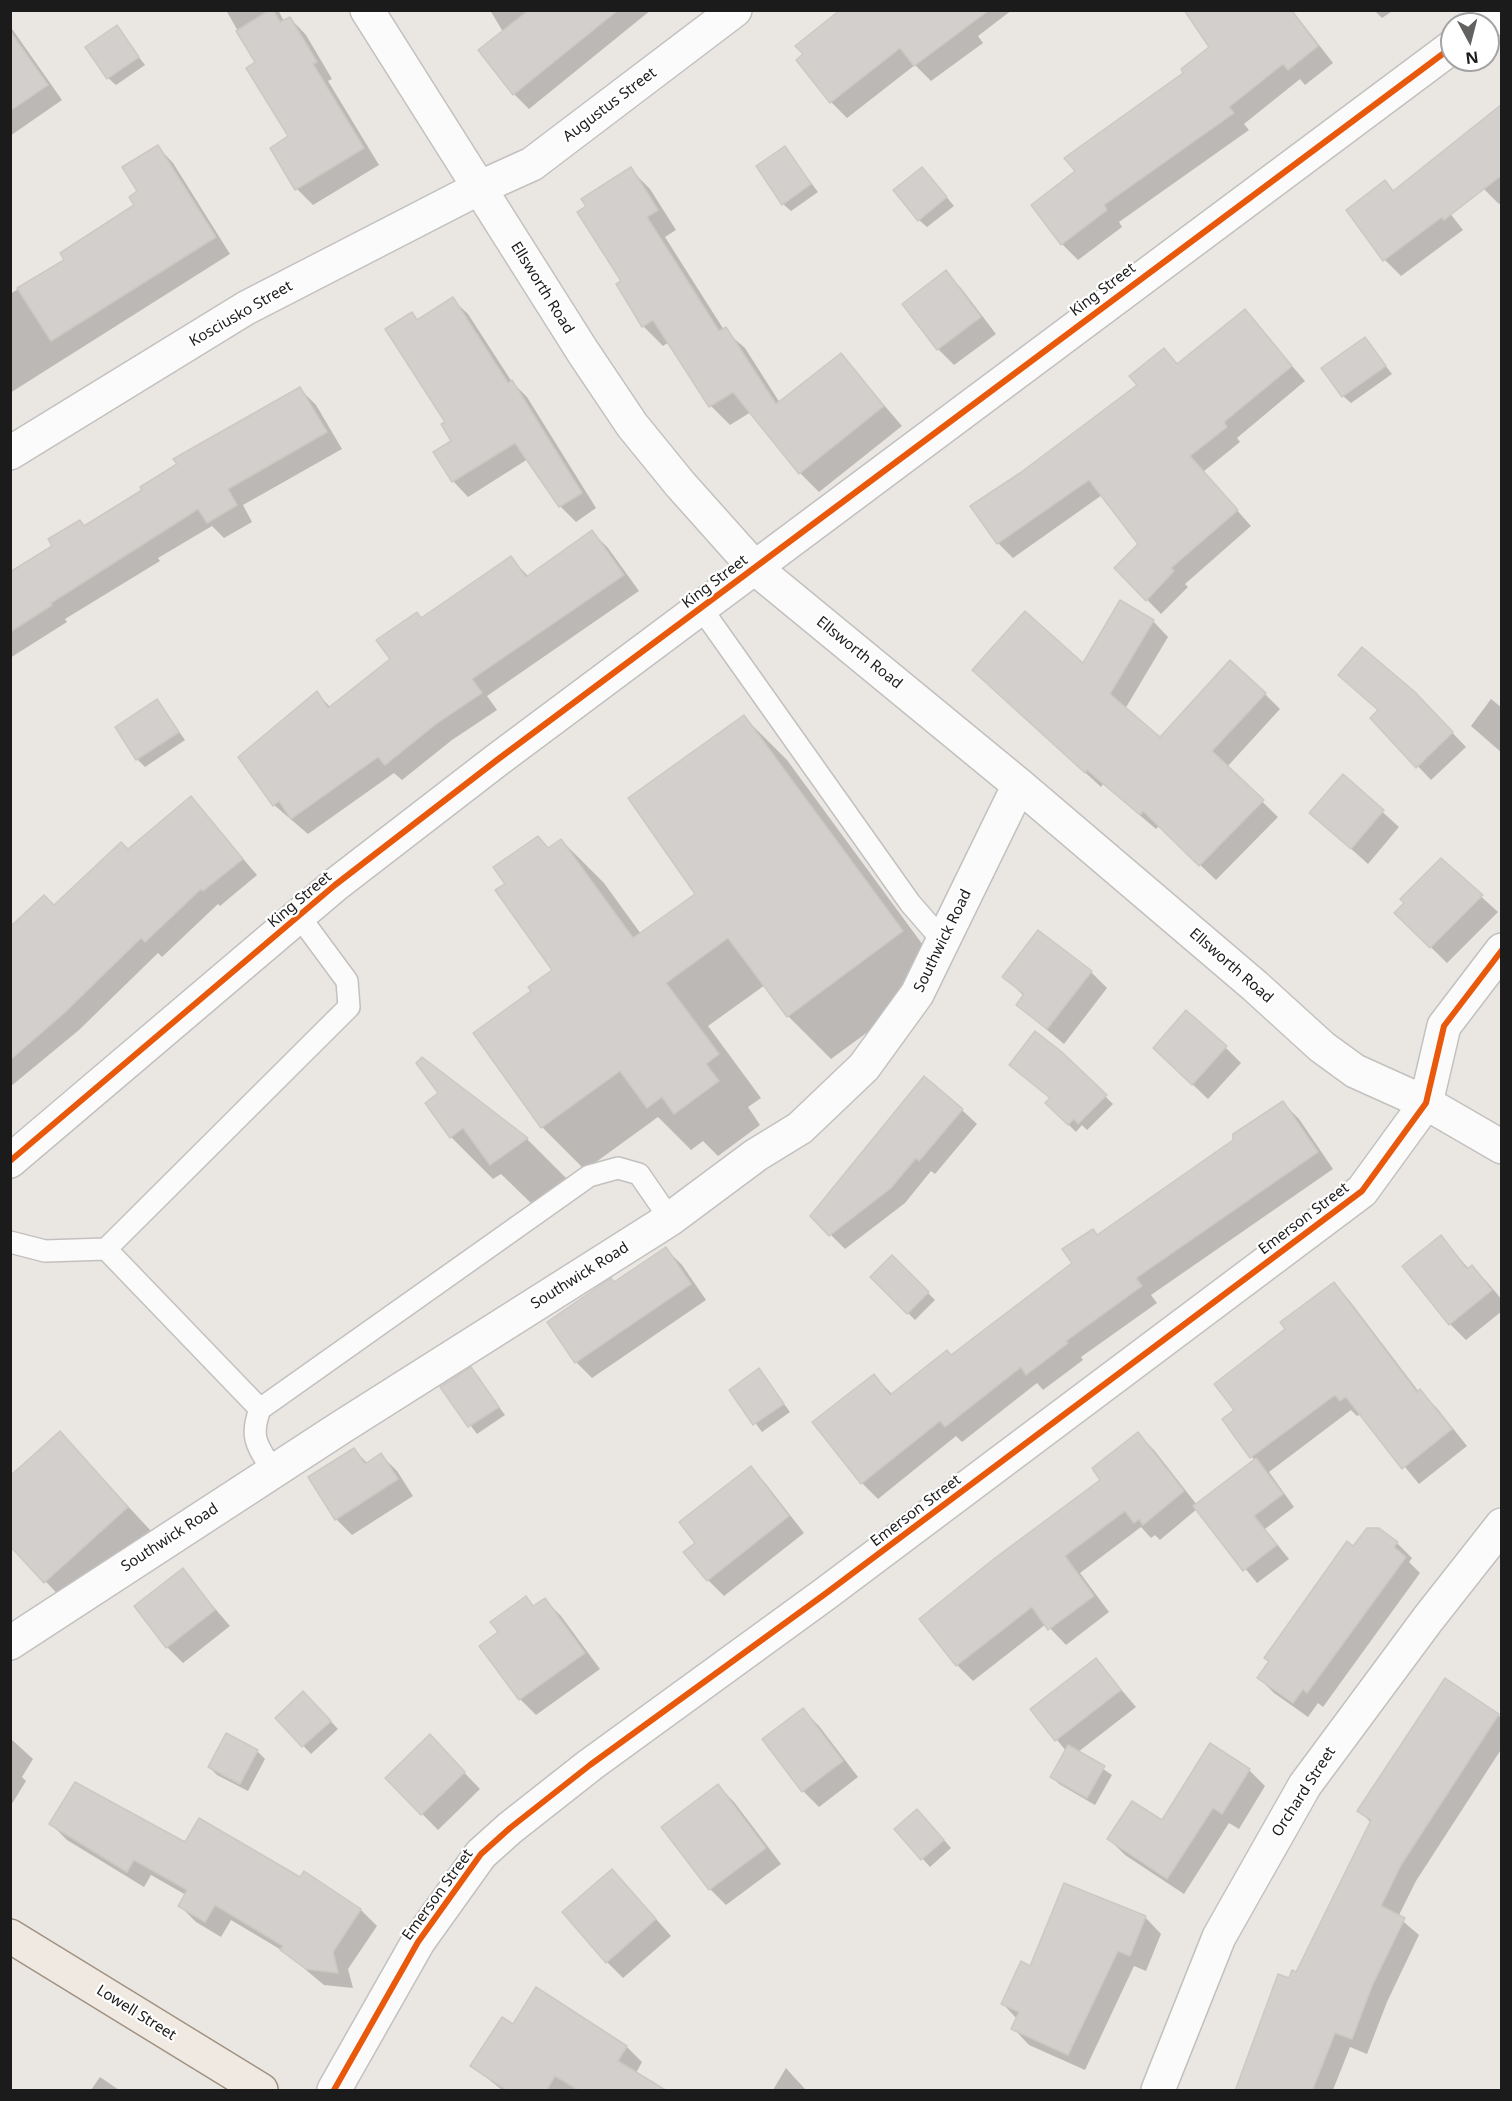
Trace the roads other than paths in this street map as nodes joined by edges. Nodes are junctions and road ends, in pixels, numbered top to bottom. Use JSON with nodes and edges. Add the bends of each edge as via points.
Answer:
{"nodes":[{"id":1,"x":367,"y":10,"type":"edge"},
{"id":2,"x":735,"y":10,"type":"edge"},
{"id":3,"x":1440,"y":56,"type":"edge"},
{"id":4,"x":478,"y":188,"type":"junction"},
{"id":5,"x":10,"y":453,"type":"edge"},
{"id":6,"x":755,"y":568,"type":"junction"},
{"id":7,"x":701,"y":608,"type":"junction"},
{"id":8,"x":1019,"y":785,"type":"junction"},
{"id":9,"x":299,"y":916,"type":"junction"},
{"id":10,"x":943,"y":941,"type":"junction"},
{"id":11,"x":1502,"y":950,"type":"edge"},
{"id":12,"x":1426,"y":1103,"type":"junction"},
{"id":13,"x":1502,"y":1147,"type":"edge"},
{"id":14,"x":10,"y":1161,"type":"edge"},
{"id":15,"x":670,"y":1220,"type":"junction"},
{"id":16,"x":10,"y":1242,"type":"edge"},
{"id":17,"x":106,"y":1249,"type":"junction"},
{"id":18,"x":260,"y":1409,"type":"junction"},
{"id":19,"x":273,"y":1471,"type":"junction"},
{"id":20,"x":1502,"y":1525,"type":"edge"},
{"id":21,"x":10,"y":1643,"type":"edge"},
{"id":22,"x":10,"y":1936,"type":"edge"},
{"id":23,"x":261,"y":2091,"type":"edge"},
{"id":24,"x":334,"y":2091,"type":"edge"},
{"id":25,"x":1158,"y":2091,"type":"edge"}],
"edges":[{"from":1,"to":4,"type":"street","name":"Ellsworth Road"},
{"from":2,"to":4,"type":"street","name":"Augustus Street","via":[[532,164]]},
{"from":3,"to":6,"type":"street","name":"King Street"},
{"from":4,"to":5,"type":"street","name":"Kosciusko Street","via":[[246,308]]},
{"from":4,"to":6,"type":"street","name":"Ellsworth Road","via":[[633,425]]},
{"from":6,"to":7,"type":"street","name":"King Street"},
{"from":6,"to":8,"type":"street","name":"Ellsworth Road"},
{"from":7,"to":9,"type":"street","name":"King Street","via":[[488,767]]},
{"from":7,"to":10,"type":"lane","via":[[910,903]]},
{"from":8,"to":10,"type":"street","name":"Southwick Road"},
{"from":8,"to":12,"type":"street","name":"Ellsworth Road","via":[[1322,1047],[1355,1071]]},
{"from":9,"to":14,"type":"street","name":"King Street"},
{"from":9,"to":17,"type":"lane","via":[[347,981],[349,1007]]},
{"from":10,"to":15,"type":"street","name":"Southwick Road","via":[[917,994],[864,1067],[800,1128],[756,1155]]},
{"from":11,"to":12,"type":"street","name":"Emerson Street","via":[[1444,1026]]},
{"from":12,"to":13,"type":"street","name":"Ellsworth Road"},
{"from":12,"to":24,"type":"street","name":"Emerson Street","via":[[1362,1191],[590,1765],[496,1841],[456,1886],[418,1942]]},
{"from":15,"to":18,"type":"lane","via":[[639,1174],[618,1168],[589,1176]]},
{"from":15,"to":19,"type":"street","name":"Southwick Road"},
{"from":16,"to":17,"type":"lane","via":[[45,1251]]},
{"from":17,"to":18,"type":"lane"},
{"from":18,"to":19,"type":"lane","via":[[254,1440]]},
{"from":19,"to":21,"type":"street","name":"Southwick Road"},
{"from":20,"to":25,"type":"street","name":"Orchard Street","via":[[1305,1785],[1219,1936]]},
{"from":22,"to":23,"type":"main road","name":"Lowell Street"}]}
